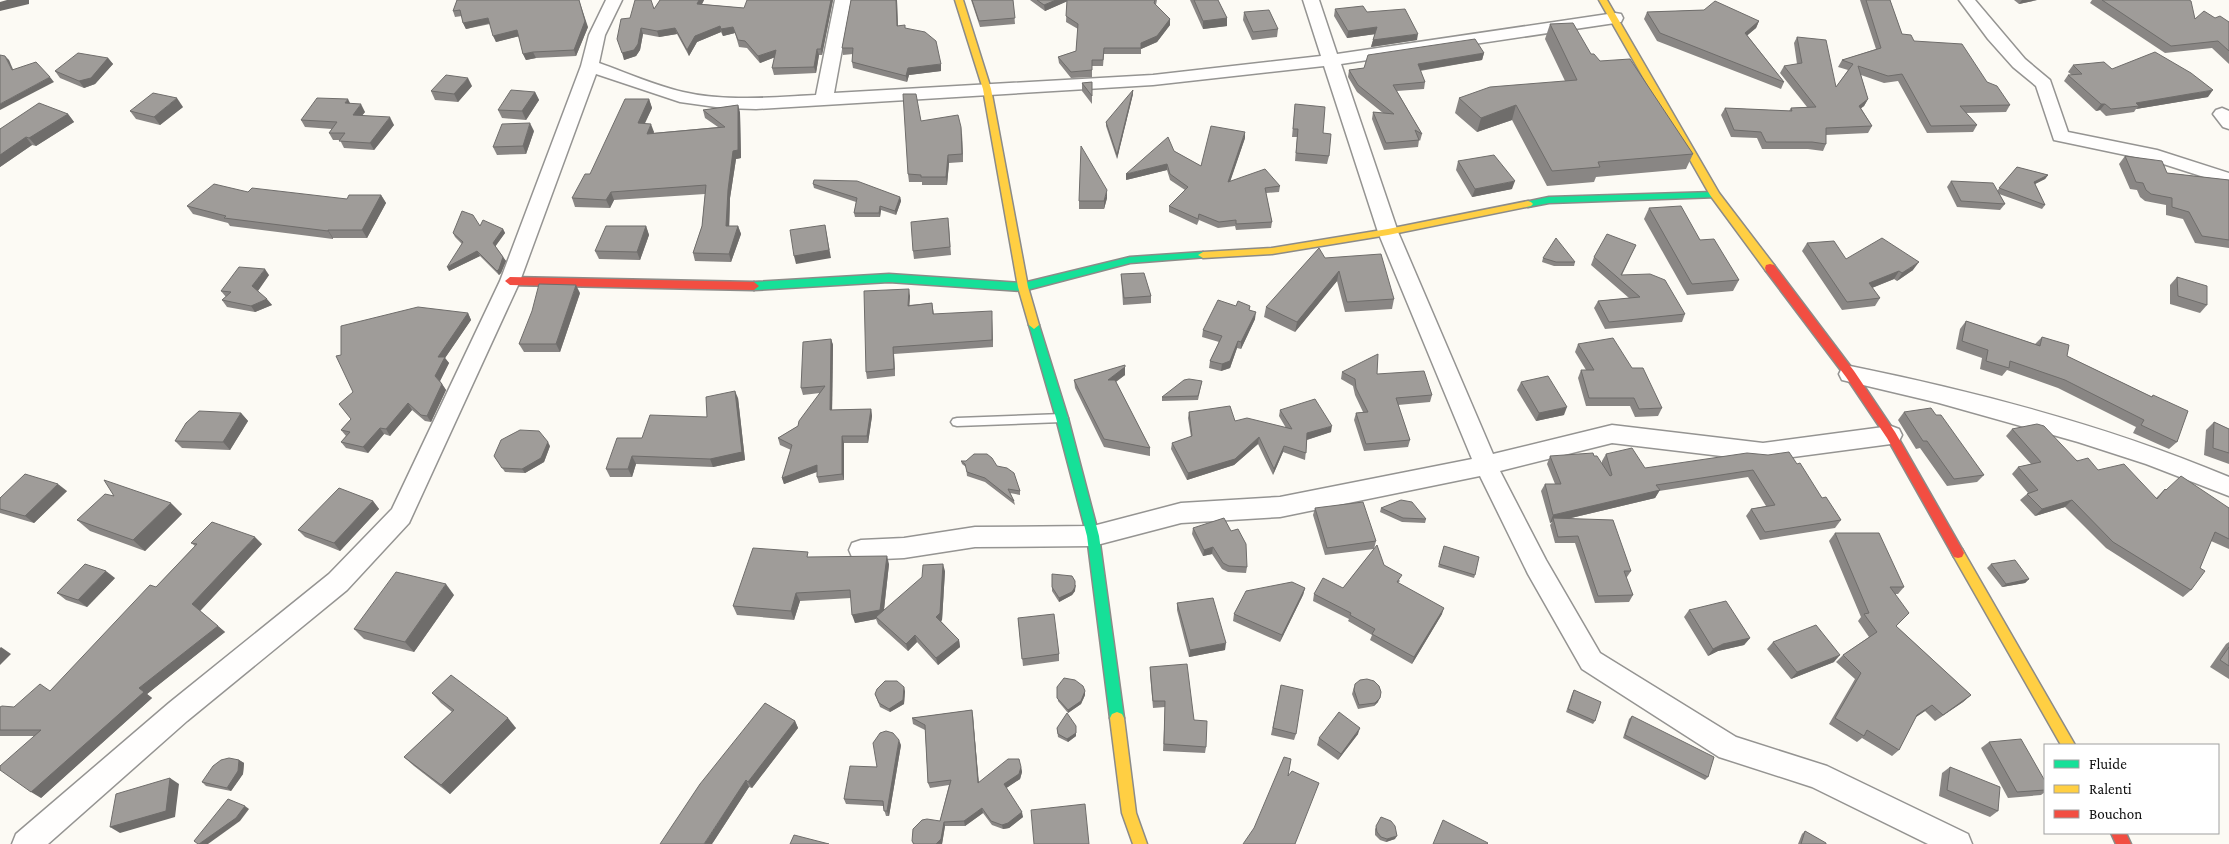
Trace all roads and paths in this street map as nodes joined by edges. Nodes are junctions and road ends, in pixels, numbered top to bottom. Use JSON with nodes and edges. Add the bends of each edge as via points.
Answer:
{"nodes":[{"id":1,"x":614,"y":0,"type":"edge"},
{"id":2,"x":843,"y":0,"type":"edge"},
{"id":3,"x":959,"y":0,"type":"edge"},
{"id":4,"x":1311,"y":0,"type":"edge"},
{"id":5,"x":1604,"y":0,"type":"edge"},
{"id":6,"x":1967,"y":0,"type":"edge"},
{"id":7,"x":1615,"y":18,"type":"junction"},
{"id":8,"x":1332,"y":60,"type":"junction"},
{"id":9,"x":590,"y":66,"type":"junction"},
{"id":10,"x":987,"y":89,"type":"junction"},
{"id":11,"x":824,"y":100,"type":"junction"},
{"id":12,"x":2229,"y":179,"type":"edge"},
{"id":13,"x":1715,"y":195,"type":"junction"},
{"id":14,"x":1388,"y":232,"type":"junction"},
{"id":15,"x":510,"y":281,"type":"junction"},
{"id":16,"x":1023,"y":287,"type":"junction"},
{"id":17,"x":1850,"y":374,"type":"junction"},
{"id":18,"x":1062,"y":418,"type":"junction"},
{"id":19,"x":957,"y":422,"type":"dead end"},
{"id":20,"x":1891,"y":435,"type":"junction"},
{"id":21,"x":1486,"y":465,"type":"junction"},
{"id":22,"x":2229,"y":487,"type":"edge"},
{"id":23,"x":1093,"y":536,"type":"junction"},
{"id":24,"x":861,"y":550,"type":"dead end"},
{"id":25,"x":2067,"y":744,"type":"edge"},
{"id":26,"x":26,"y":844,"type":"edge"},
{"id":27,"x":1140,"y":844,"type":"edge"},
{"id":28,"x":1958,"y":844,"type":"edge"}],
"edges":[{"from":1,"to":9,"type":"street","via":[[597,35]]},
{"from":2,"to":11,"type":"street"},
{"from":3,"to":10,"type":"main road"},
{"from":4,"to":8,"type":"street"},
{"from":5,"to":7,"type":"main road"},
{"from":6,"to":12,"type":"street","via":[[2007,49],[2044,84],[2061,137],[2157,156]]},
{"from":7,"to":8,"type":"street"},
{"from":7,"to":13,"type":"main road"},
{"from":8,"to":10,"type":"street","via":[[1153,80]]},
{"from":8,"to":14,"type":"street"},
{"from":9,"to":11,"type":"street","via":[[680,97],[756,104]]},
{"from":9,"to":15,"type":"street"},
{"from":10,"to":11,"type":"street"},
{"from":10,"to":16,"type":"main road"},
{"from":13,"to":14,"type":"main road","via":[[1549,200]]},
{"from":13,"to":17,"type":"main road"},
{"from":14,"to":16,"type":"main road","via":[[1272,251],[1130,260]]},
{"from":14,"to":21,"type":"street"},
{"from":15,"to":16,"type":"main road","via":[[762,286],[889,278]]},
{"from":15,"to":26,"type":"street","via":[[402,516],[338,582],[178,712]]},
{"from":16,"to":18,"type":"main road"},
{"from":17,"to":20,"type":"main road"},
{"from":17,"to":22,"type":"street","via":[[1915,387],[2076,432],[2198,473]]},
{"from":18,"to":19,"type":"lane"},
{"from":18,"to":23,"type":"main road"},
{"from":20,"to":21,"type":"street","via":[[1763,452],[1612,434]]},
{"from":20,"to":25,"type":"main road"},
{"from":21,"to":23,"type":"street","via":[[1280,507],[1181,513]]},
{"from":21,"to":28,"type":"street","via":[[1537,567],[1591,661],[1729,748],[1817,775]]},
{"from":23,"to":24,"type":"street","via":[[975,537],[904,548]]},
{"from":23,"to":27,"type":"main road","via":[[1129,813]]}]}
